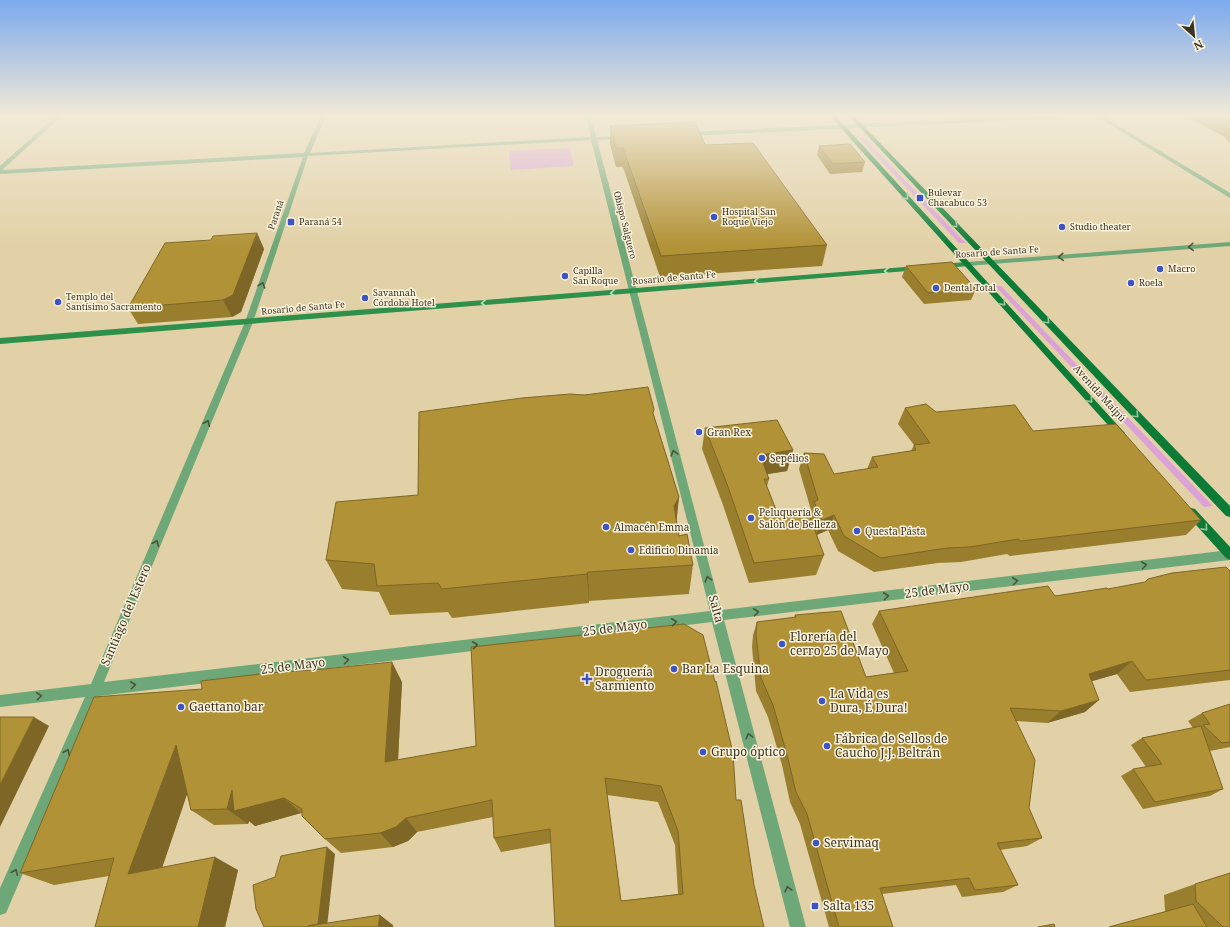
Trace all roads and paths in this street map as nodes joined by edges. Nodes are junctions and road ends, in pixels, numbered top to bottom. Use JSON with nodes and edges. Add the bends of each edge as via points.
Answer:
{"nodes":[{"id":1,"x":13,"y":159,"type":"edge"},
{"id":2,"x":211,"y":159,"type":"edge"},
{"id":3,"x":304,"y":159,"type":"edge"},
{"id":4,"x":599,"y":159,"type":"edge"},
{"id":5,"x":873,"y":159,"type":"edge"},
{"id":6,"x":893,"y":159,"type":"edge"},
{"id":7,"x":1170,"y":159,"type":"edge"},
{"id":8,"x":0,"y":171,"type":"edge"},
{"id":9,"x":1230,"y":196,"type":"edge"},
{"id":10,"x":1230,"y":244,"type":"edge"},
{"id":11,"x":991,"y":262,"type":"junction"},
{"id":12,"x":967,"y":264,"type":"junction"},
{"id":13,"x":632,"y":291,"type":"junction"},
{"id":14,"x":249,"y":322,"type":"junction"},
{"id":15,"x":0,"y":341,"type":"edge"},
{"id":16,"x":1128,"y":442,"type":"edge"},
{"id":17,"x":1187,"y":507,"type":"edge"},
{"id":18,"x":1230,"y":513,"type":"edge"},
{"id":19,"x":1230,"y":555,"type":"edge"},
{"id":20,"x":718,"y":616,"type":"junction"},
{"id":21,"x":95,"y":689,"type":"junction"},
{"id":22,"x":0,"y":701,"type":"edge"},
{"id":23,"x":0,"y":908,"type":"edge"},
{"id":24,"x":798,"y":927,"type":"edge"}],
"edges":[{"from":1,"to":8,"type":"street"},
{"from":2,"to":8,"type":"street"},
{"from":14,"to":3,"type":"street","name":"Paraná","one_way":true},
{"from":4,"to":13,"type":"street","name":"Obispo Salguero"},
{"from":5,"to":12,"type":"main road","name":"Avenida Maipú","one_way":true},
{"from":6,"to":11,"type":"main road","name":"Avenida Maipú","one_way":true},
{"from":7,"to":9,"type":"street"},
{"from":10,"to":11,"type":"street","name":"Rosario de Santa Fe","one_way":true},
{"from":11,"to":12,"type":"street","name":"Rosario de Santa Fe"},
{"from":11,"to":18,"type":"main road","name":"Avenida Maipú","one_way":true},
{"from":12,"to":13,"type":"street","name":"Rosario de Santa Fe","one_way":true},
{"from":12,"to":16,"type":"main road","name":"Avenida Maipú","one_way":true},
{"from":13,"to":14,"type":"street","name":"Rosario de Santa Fe","one_way":true},
{"from":20,"to":13,"type":"street","name":"Salta","one_way":true},
{"from":14,"to":15,"type":"street","name":"Rosario de Santa Fe"},
{"from":21,"to":14,"type":"street","name":"Santiago del Estero","one_way":true},
{"from":17,"to":19,"type":"main road","one_way":true},
{"from":20,"to":19,"type":"street","name":"25 de Mayo","one_way":true},
{"from":21,"to":20,"type":"street","name":"25 de Mayo","one_way":true},
{"from":24,"to":20,"type":"street","name":"Salta","one_way":true},
{"from":22,"to":21,"type":"street","name":"25 de Mayo","one_way":true},
{"from":23,"to":21,"type":"street","name":"Santiago del Estero","one_way":true}]}
